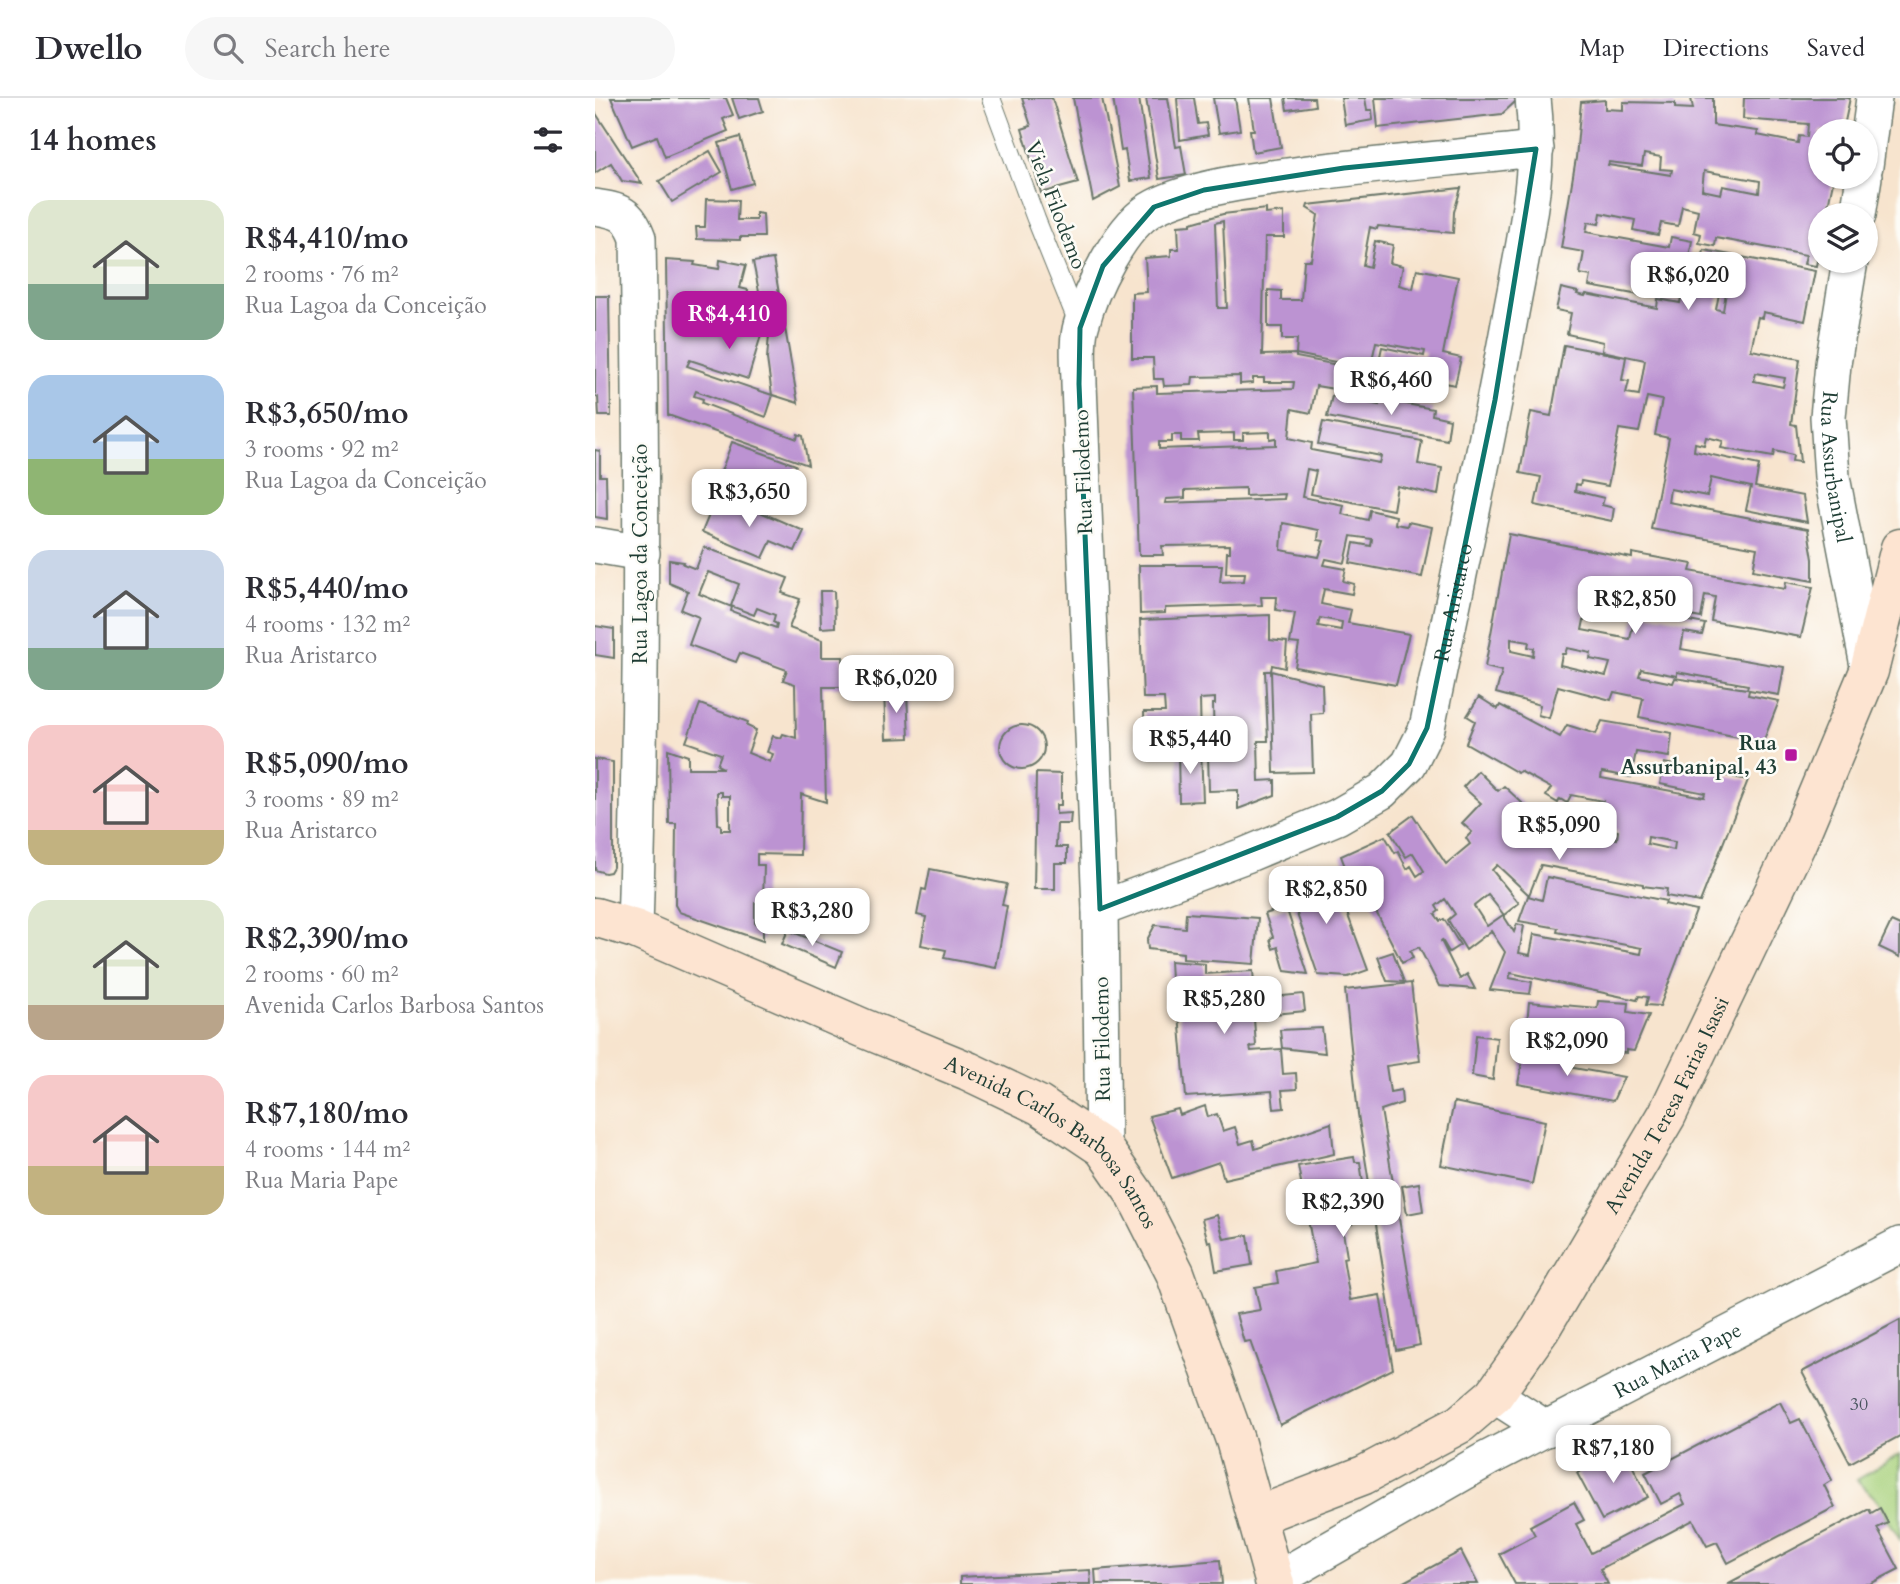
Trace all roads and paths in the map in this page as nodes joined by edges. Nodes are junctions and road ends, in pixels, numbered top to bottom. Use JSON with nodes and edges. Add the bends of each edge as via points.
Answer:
{"nodes":[{"id":1,"x":991,"y":98,"type":"edge"},
{"id":2,"x":1533,"y":98,"type":"edge"},
{"id":3,"x":1874,"y":98,"type":"edge"},
{"id":4,"x":1871,"y":119,"type":"edge"},
{"id":5,"x":1537,"y":149,"type":"junction"},
{"id":6,"x":595,"y":207,"type":"edge"},
{"id":7,"x":1848,"y":273,"type":"edge"},
{"id":8,"x":1080,"y":328,"type":"junction"},
{"id":9,"x":595,"y":545,"type":"edge"},
{"id":10,"x":1900,"y":548,"type":"edge"},
{"id":11,"x":642,"y":553,"type":"junction"},
{"id":12,"x":1869,"y":671,"type":"junction"},
{"id":13,"x":1100,"y":909,"type":"junction"},
{"id":14,"x":595,"y":917,"type":"edge"},
{"id":15,"x":635,"y":929,"type":"junction"},
{"id":16,"x":1104,"y":1148,"type":"junction"},
{"id":17,"x":1900,"y":1245,"type":"edge"},
{"id":18,"x":1495,"y":1395,"type":"junction"},
{"id":19,"x":1547,"y":1429,"type":"junction"},
{"id":20,"x":1257,"y":1516,"type":"junction"},
{"id":21,"x":1274,"y":1582,"type":"edge"}],
"edges":[{"from":1,"to":8,"type":"lane","name":"Viela Filodemo"},
{"from":2,"to":5,"type":"street","name":"Rua Aristarco"},
{"from":3,"to":4,"type":"street"},
{"from":5,"to":8,"type":"street","name":"Rua Filodemo","via":[[1257,180],[1204,190],[1154,207],[1127,232],[1103,266]]},
{"from":5,"to":13,"type":"street","name":"Rua Aristarco","via":[[1495,400],[1427,728],[1409,764],[1382,791],[1337,817]]},
{"from":6,"to":11,"type":"street","name":"Rua Lagoa da Conceição","via":[[626,216],[638,238]]},
{"from":7,"to":12,"type":"street","name":"Rua Assurbanipal","via":[[1828,417],[1832,477]]},
{"from":8,"to":13,"type":"street","name":"Rua Filodemo"},
{"from":9,"to":11,"type":"street"},
{"from":10,"to":12,"type":"street","name":"Avenida Teresa Farias Isassi"},
{"from":11,"to":15,"type":"street","name":"Rua Lagoa da Conceição"},
{"from":12,"to":18,"type":"street","name":"Avenida Teresa Farias Isassi","via":[[1797,843],[1667,1115],[1540,1331]]},
{"from":13,"to":16,"type":"street","name":"Rua Filodemo"},
{"from":14,"to":15,"type":"street","name":"Avenida Carlos Barbosa Santos"},
{"from":15,"to":16,"type":"street","name":"Avenida Carlos Barbosa Santos","via":[[968,1071],[1039,1105]]},
{"from":16,"to":20,"type":"street","name":"Avenida Carlos Barbosa Santos","via":[[1135,1194],[1175,1273]]},
{"from":17,"to":19,"type":"street","name":"Rua Maria Pape"},
{"from":18,"to":19,"type":"street"},
{"from":18,"to":20,"type":"street","name":"Avenida Teresa Farias Isassi","via":[[1460,1424],[1405,1455]]},
{"from":19,"to":21,"type":"street","name":"Rua Maria Pape"},
{"from":20,"to":21,"type":"street","name":"Avenida Carlos Barbosa Santos"}]}
